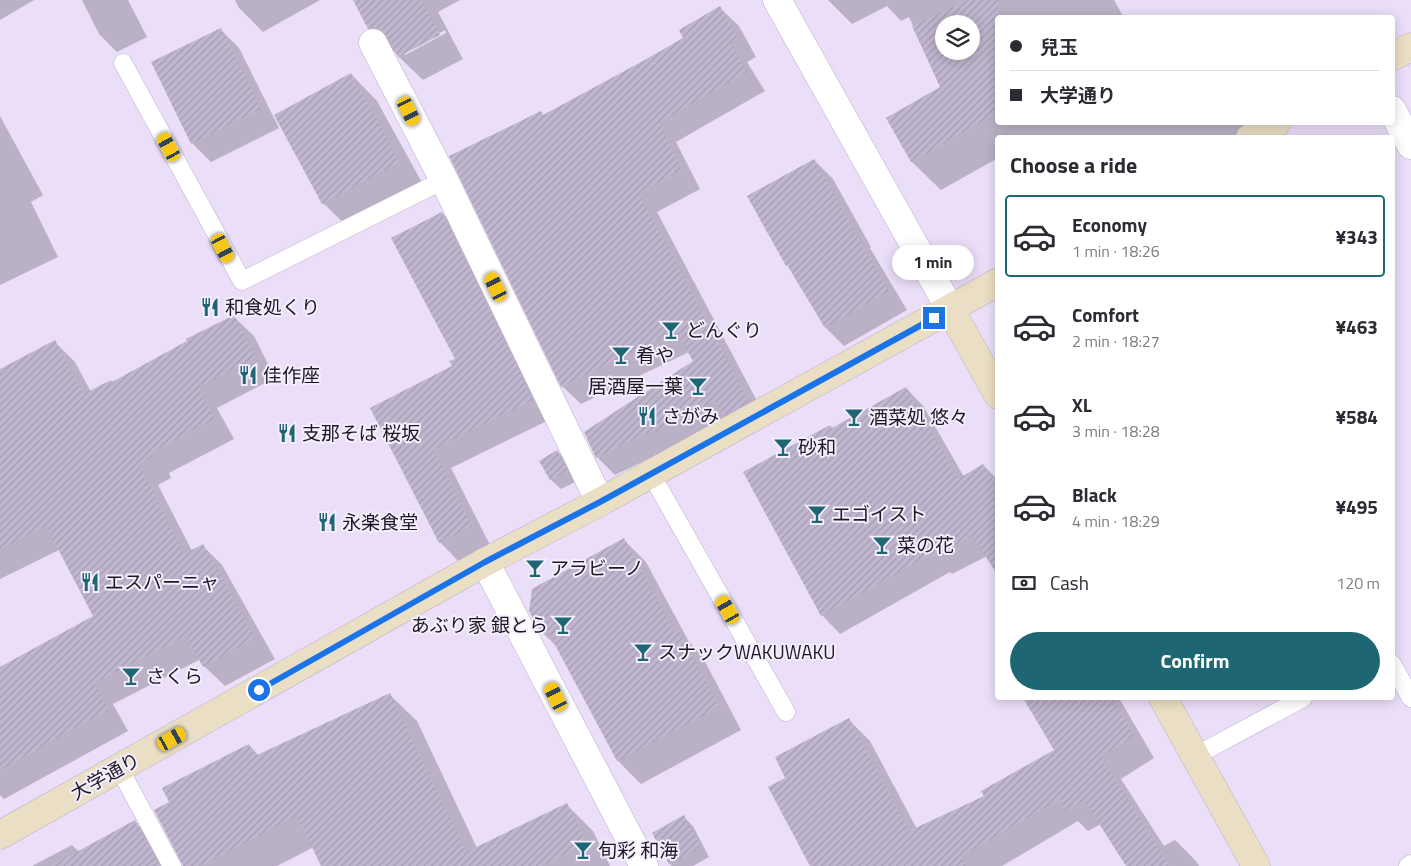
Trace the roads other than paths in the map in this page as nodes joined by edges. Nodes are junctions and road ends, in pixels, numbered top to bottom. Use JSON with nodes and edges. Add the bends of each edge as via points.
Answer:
{"nodes":[{"id":1,"x":777,"y":0,"type":"edge"},
{"id":2,"x":373,"y":43,"type":"dead end"},
{"id":3,"x":1411,"y":47,"type":"edge"},
{"id":4,"x":1395,"y":55,"type":"edge"},
{"id":5,"x":123,"y":63,"type":"dead end"},
{"id":6,"x":1395,"y":116,"type":"edge"},
{"id":7,"x":1272,"y":125,"type":"edge"},
{"id":8,"x":1255,"y":135,"type":"edge"},
{"id":9,"x":1411,"y":145,"type":"edge"},
{"id":10,"x":444,"y":180,"type":"junction"},
{"id":11,"x":995,"y":284,"type":"edge"},
{"id":12,"x":950,"y":309,"type":"junction"},
{"id":13,"x":995,"y":390,"type":"edge"},
{"id":14,"x":650,"y":474,"type":"junction"},
{"id":15,"x":600,"y":502,"type":"junction"},
{"id":16,"x":485,"y":562,"type":"junction"},
{"id":17,"x":1395,"y":669,"type":"edge"},
{"id":18,"x":1411,"y":698,"type":"edge"},
{"id":19,"x":1164,"y":700,"type":"edge"},
{"id":20,"x":1299,"y":700,"type":"edge"},
{"id":21,"x":786,"y":712,"type":"dead end"},
{"id":22,"x":1195,"y":756,"type":"junction"},
{"id":23,"x":119,"y":768,"type":"junction"},
{"id":24,"x":0,"y":835,"type":"edge"},
{"id":25,"x":1411,"y":864,"type":"edge"},
{"id":26,"x":172,"y":866,"type":"edge"},
{"id":27,"x":644,"y":866,"type":"edge"},
{"id":28,"x":1256,"y":866,"type":"edge"},
{"id":29,"x":1408,"y":866,"type":"edge"}],
"edges":[{"from":1,"to":12,"type":"street"},
{"from":2,"to":10,"type":"street"},
{"from":3,"to":4,"type":"street"},
{"from":5,"to":10,"type":"lane","via":[[242,281]]},
{"from":6,"to":9,"type":"street"},
{"from":7,"to":8,"type":"street"},
{"from":10,"to":15,"type":"street"},
{"from":11,"to":12,"type":"street","name":"大学通り"},
{"from":12,"to":13,"type":"street"},
{"from":12,"to":14,"type":"street","name":"大学通り"},
{"from":14,"to":15,"type":"street","name":"大学通り"},
{"from":14,"to":21,"type":"lane"},
{"from":15,"to":16,"type":"street","name":"大学通り"},
{"from":16,"to":23,"type":"street","name":"大学通り"},
{"from":16,"to":27,"type":"street"},
{"from":17,"to":18,"type":"lane"},
{"from":19,"to":22,"type":"street"},
{"from":20,"to":22,"type":"lane"},
{"from":22,"to":28,"type":"street"},
{"from":23,"to":24,"type":"street","name":"大学通り"},
{"from":23,"to":26,"type":"lane"},
{"from":25,"to":29,"type":"lane"}]}
